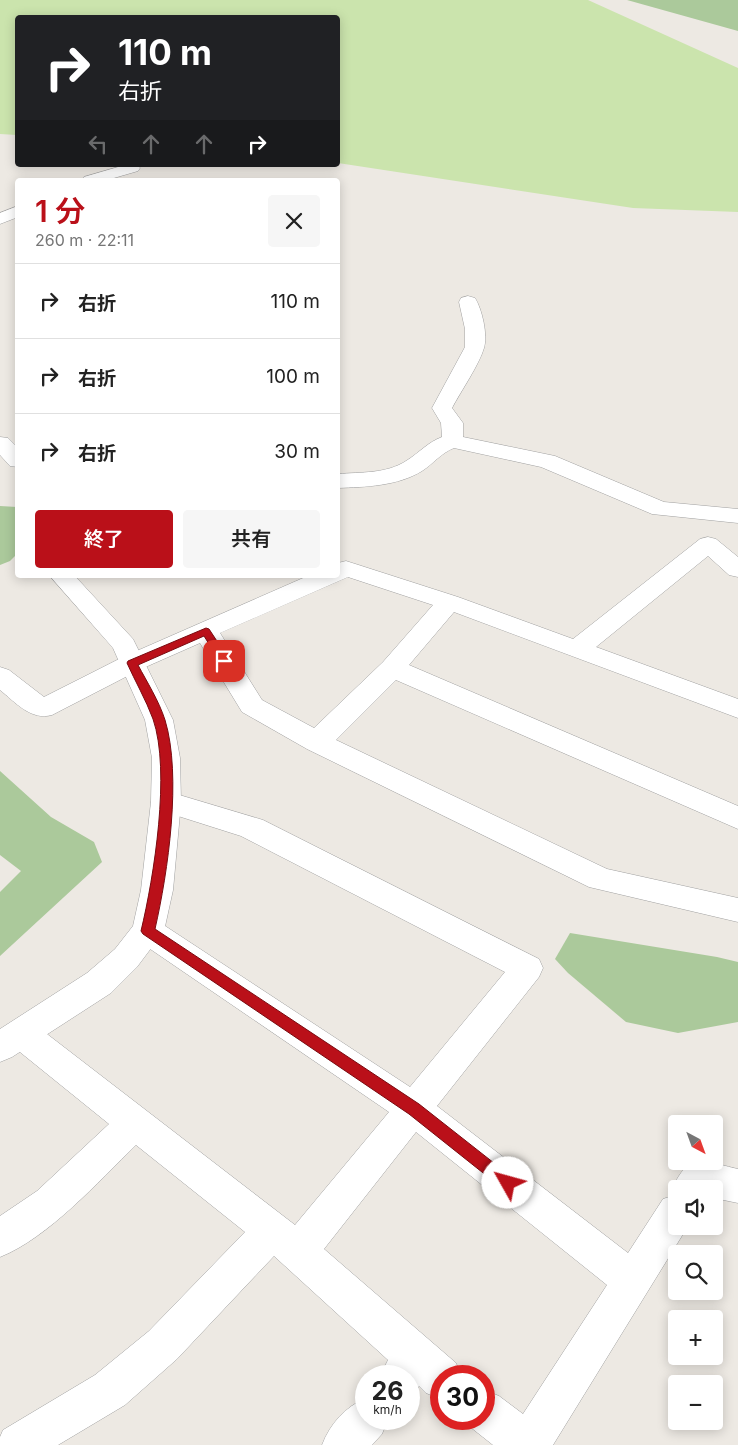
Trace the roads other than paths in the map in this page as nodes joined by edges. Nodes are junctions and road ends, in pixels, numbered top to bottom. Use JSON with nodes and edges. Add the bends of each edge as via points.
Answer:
{"nodes":[{"id":1,"x":132,"y":168,"type":"dead end"},
{"id":2,"x":97,"y":178,"type":"edge"},
{"id":3,"x":15,"y":212,"type":"edge"},
{"id":4,"x":0,"y":219,"type":"edge"},
{"id":5,"x":468,"y":302,"type":"dead end"},
{"id":6,"x":453,"y":441,"type":"junction"},
{"id":7,"x":0,"y":443,"type":"edge"},
{"id":8,"x":15,"y":458,"type":"edge"},
{"id":9,"x":340,"y":481,"type":"edge"},
{"id":10,"x":738,"y":516,"type":"edge"},
{"id":11,"x":738,"y":570,"type":"edge"},
{"id":12,"x":340,"y":571,"type":"edge"},
{"id":13,"x":64,"y":578,"type":"edge"},
{"id":14,"x":323,"y":578,"type":"edge"},
{"id":15,"x":449,"y":602,"type":"junction"},
{"id":16,"x":206,"y":631,"type":"junction"},
{"id":17,"x":578,"y":648,"type":"junction"},
{"id":18,"x":132,"y":663,"type":"junction"},
{"id":19,"x":392,"y":668,"type":"junction"},
{"id":20,"x":0,"y":676,"type":"edge"},
{"id":21,"x":738,"y":709,"type":"edge"},
{"id":22,"x":317,"y":742,"type":"junction"},
{"id":23,"x":166,"y":802,"type":"junction"},
{"id":24,"x":738,"y":818,"type":"edge"},
{"id":25,"x":738,"y":910,"type":"edge"},
{"id":26,"x":148,"y":931,"type":"junction"},
{"id":27,"x":11,"y":1041,"type":"edge"},
{"id":28,"x":414,"y":1109,"type":"junction"},
{"id":29,"x":135,"y":1123,"type":"junction"},
{"id":30,"x":723,"y":1183,"type":"edge"},
{"id":31,"x":738,"y":1186,"type":"edge"},
{"id":32,"x":668,"y":1225,"type":"edge"},
{"id":33,"x":0,"y":1239,"type":"edge"},
{"id":34,"x":285,"y":1241,"type":"junction"},
{"id":35,"x":632,"y":1281,"type":"junction"},
{"id":36,"x":414,"y":1365,"type":"edge"},
{"id":37,"x":495,"y":1420,"type":"edge"},
{"id":38,"x":357,"y":1430,"type":"edge"},
{"id":39,"x":18,"y":1445,"type":"edge"},
{"id":40,"x":343,"y":1445,"type":"edge"},
{"id":41,"x":528,"y":1445,"type":"edge"}],
"edges":[{"from":1,"to":2,"type":"street"},
{"from":3,"to":4,"type":"street"},
{"from":5,"to":6,"type":"street","via":[[475,329],[475,347],[442,408],[452,423]]},
{"from":6,"to":9,"type":"street","via":[[446,442],[414,466],[391,475]]},
{"from":6,"to":10,"type":"street","via":[[547,461],[660,509]]},
{"from":7,"to":8,"type":"street"},
{"from":11,"to":17,"type":"street","via":[[708,544]]},
{"from":12,"to":15,"type":"street","via":[[346,568]]},
{"from":13,"to":18,"type":"street","via":[[124,646]]},
{"from":14,"to":16,"type":"street"},
{"from":15,"to":17,"type":"street"},
{"from":15,"to":19,"type":"street"},
{"from":16,"to":18,"type":"street"},
{"from":16,"to":22,"type":"street","via":[[252,706]]},
{"from":17,"to":21,"type":"street"},
{"from":18,"to":20,"type":"street","via":[[42,709]]},
{"from":18,"to":23,"type":"street","via":[[159,720],[166,758]]},
{"from":19,"to":22,"type":"street"},
{"from":19,"to":24,"type":"street"},
{"from":22,"to":25,"type":"street","via":[[600,879]]},
{"from":23,"to":26,"type":"street","via":[[157,890]]},
{"from":23,"to":28,"type":"street","via":[[252,828],[527,968]]},
{"from":26,"to":27,"type":"street","via":[[126,958],[99,983]]},
{"from":26,"to":28,"type":"street"},
{"from":27,"to":29,"type":"street"},
{"from":28,"to":34,"type":"street"},
{"from":28,"to":35,"type":"street"},
{"from":29,"to":33,"type":"street","via":[[50,1203]]},
{"from":29,"to":34,"type":"street"},
{"from":30,"to":31,"type":"street"},
{"from":32,"to":35,"type":"street"},
{"from":34,"to":36,"type":"street"},
{"from":34,"to":39,"type":"street","via":[[110,1390]]},
{"from":35,"to":41,"type":"street"},
{"from":37,"to":41,"type":"street"},
{"from":38,"to":40,"type":"street"}]}
